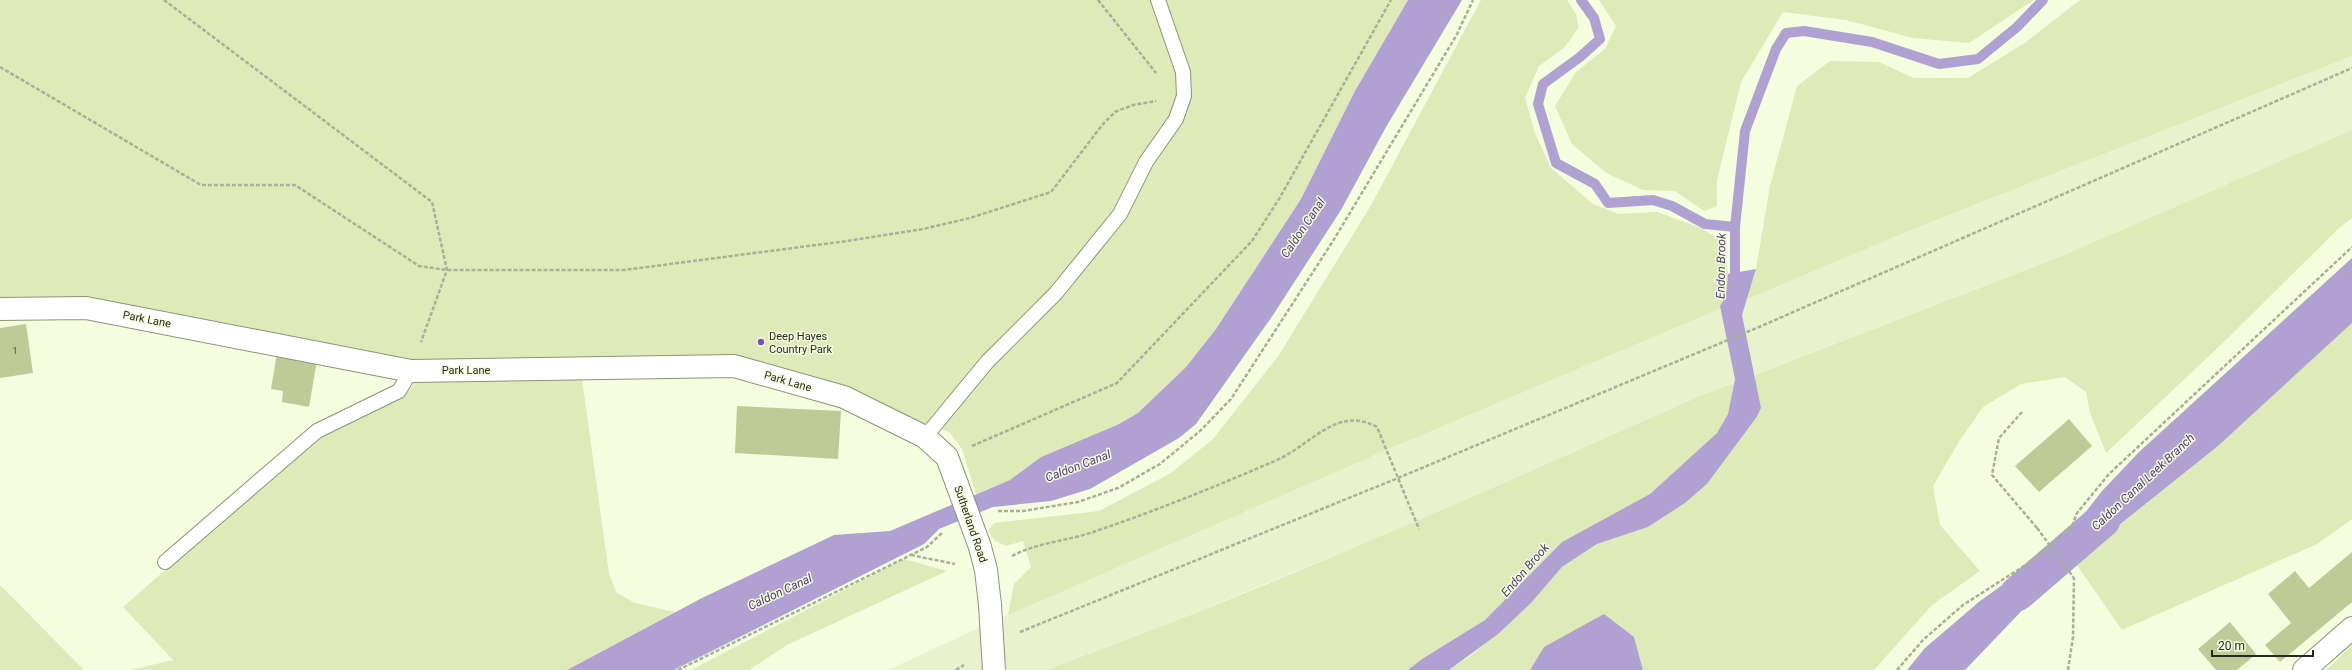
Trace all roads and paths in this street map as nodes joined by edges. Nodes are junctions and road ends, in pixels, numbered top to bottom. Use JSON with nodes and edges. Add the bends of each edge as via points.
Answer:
{"nodes":[{"id":1,"x":164,"y":0,"type":"edge"},
{"id":2,"x":1098,"y":0,"type":"edge"},
{"id":3,"x":1158,"y":0,"type":"edge"},
{"id":4,"x":1391,"y":0,"type":"edge"},
{"id":5,"x":1473,"y":0,"type":"edge"},
{"id":6,"x":0,"y":67,"type":"edge"},
{"id":7,"x":2352,"y":68,"type":"edge"},
{"id":8,"x":1184,"y":96,"type":"junction"},
{"id":9,"x":2352,"y":247,"type":"edge"},
{"id":10,"x":447,"y":270,"type":"junction"},
{"id":11,"x":0,"y":309,"type":"edge"},
{"id":12,"x":410,"y":371,"type":"junction"},
{"id":13,"x":2022,"y":412,"type":"dead end"},
{"id":14,"x":925,"y":437,"type":"junction"},
{"id":15,"x":947,"y":457,"type":"junction"},
{"id":16,"x":1398,"y":478,"type":"junction"},
{"id":17,"x":993,"y":511,"type":"dead end"},
{"id":18,"x":1419,"y":529,"type":"dead end"},
{"id":19,"x":947,"y":530,"type":"dead end"},
{"id":20,"x":910,"y":555,"type":"junction"},
{"id":21,"x":165,"y":562,"type":"dead end"},
{"id":22,"x":986,"y":570,"type":"junction"},
{"id":23,"x":2352,"y":628,"type":"edge"},
{"id":24,"x":1016,"y":633,"type":"dead end"},
{"id":25,"x":969,"y":662,"type":"dead end"},
{"id":26,"x":678,"y":670,"type":"edge"},
{"id":27,"x":956,"y":670,"type":"edge"},
{"id":28,"x":994,"y":670,"type":"edge"},
{"id":29,"x":1897,"y":670,"type":"edge"},
{"id":30,"x":2068,"y":670,"type":"edge"},
{"id":31,"x":2304,"y":670,"type":"edge"}],
"edges":[{"from":1,"to":10,"type":"path","via":[[432,202]]},
{"from":2,"to":8,"type":"path","via":[[1152,70]]},
{"from":3,"to":8,"type":"lane","via":[[1183,72]]},
{"from":4,"to":15,"type":"path","via":[[1252,241],[1117,383]]},
{"from":5,"to":17,"type":"path","via":[[1456,36],[1333,241],[1232,399],[1200,431],[1160,464],[1118,488],[1078,502],[1023,511]]},
{"from":6,"to":10,"type":"path","via":[[201,185],[296,185],[418,266]]},
{"from":7,"to":16,"type":"path","via":[[1754,329]]},
{"from":8,"to":10,"type":"path","via":[[1133,105],[1115,112],[1051,192],[963,220],[847,242],[624,270]]},
{"from":8,"to":14,"type":"lane","via":[[1176,119],[1146,162],[1120,214],[1056,292],[987,362]]},
{"from":9,"to":29,"type":"path","via":[[2109,474],[2064,534],[2035,558],[1963,605],[1924,640]]},
{"from":10,"to":12,"type":"path"},
{"from":11,"to":12,"type":"street","name":"Park Lane","via":[[86,308]]},
{"from":12,"to":14,"type":"street","name":"Park Lane","via":[[734,366],[844,397]]},
{"from":12,"to":21,"type":"lane","via":[[399,391],[317,431]]},
{"from":13,"to":30,"type":"path","bridge":true,"via":[[1999,438],[1992,475],[2037,528],[2074,578],[2073,637]]},
{"from":14,"to":15,"type":"street","name":"Sutherland Road"},
{"from":15,"to":22,"type":"street","name":"Sutherland Road","bridge":true},
{"from":16,"to":18,"type":"path"},
{"from":16,"to":22,"type":"path","via":[[1377,427],[1364,420],[1344,420],[1281,458],[1165,508],[1084,536],[1022,550]]},
{"from":16,"to":24,"type":"path"},
{"from":19,"to":20,"type":"path","via":[[928,547]]},
{"from":20,"to":22,"type":"path"},
{"from":20,"to":26,"type":"path"},
{"from":22,"to":28,"type":"street","name":"Sutherland Road","bridge":true},
{"from":23,"to":31,"type":"street"},
{"from":25,"to":27,"type":"path"}]}
